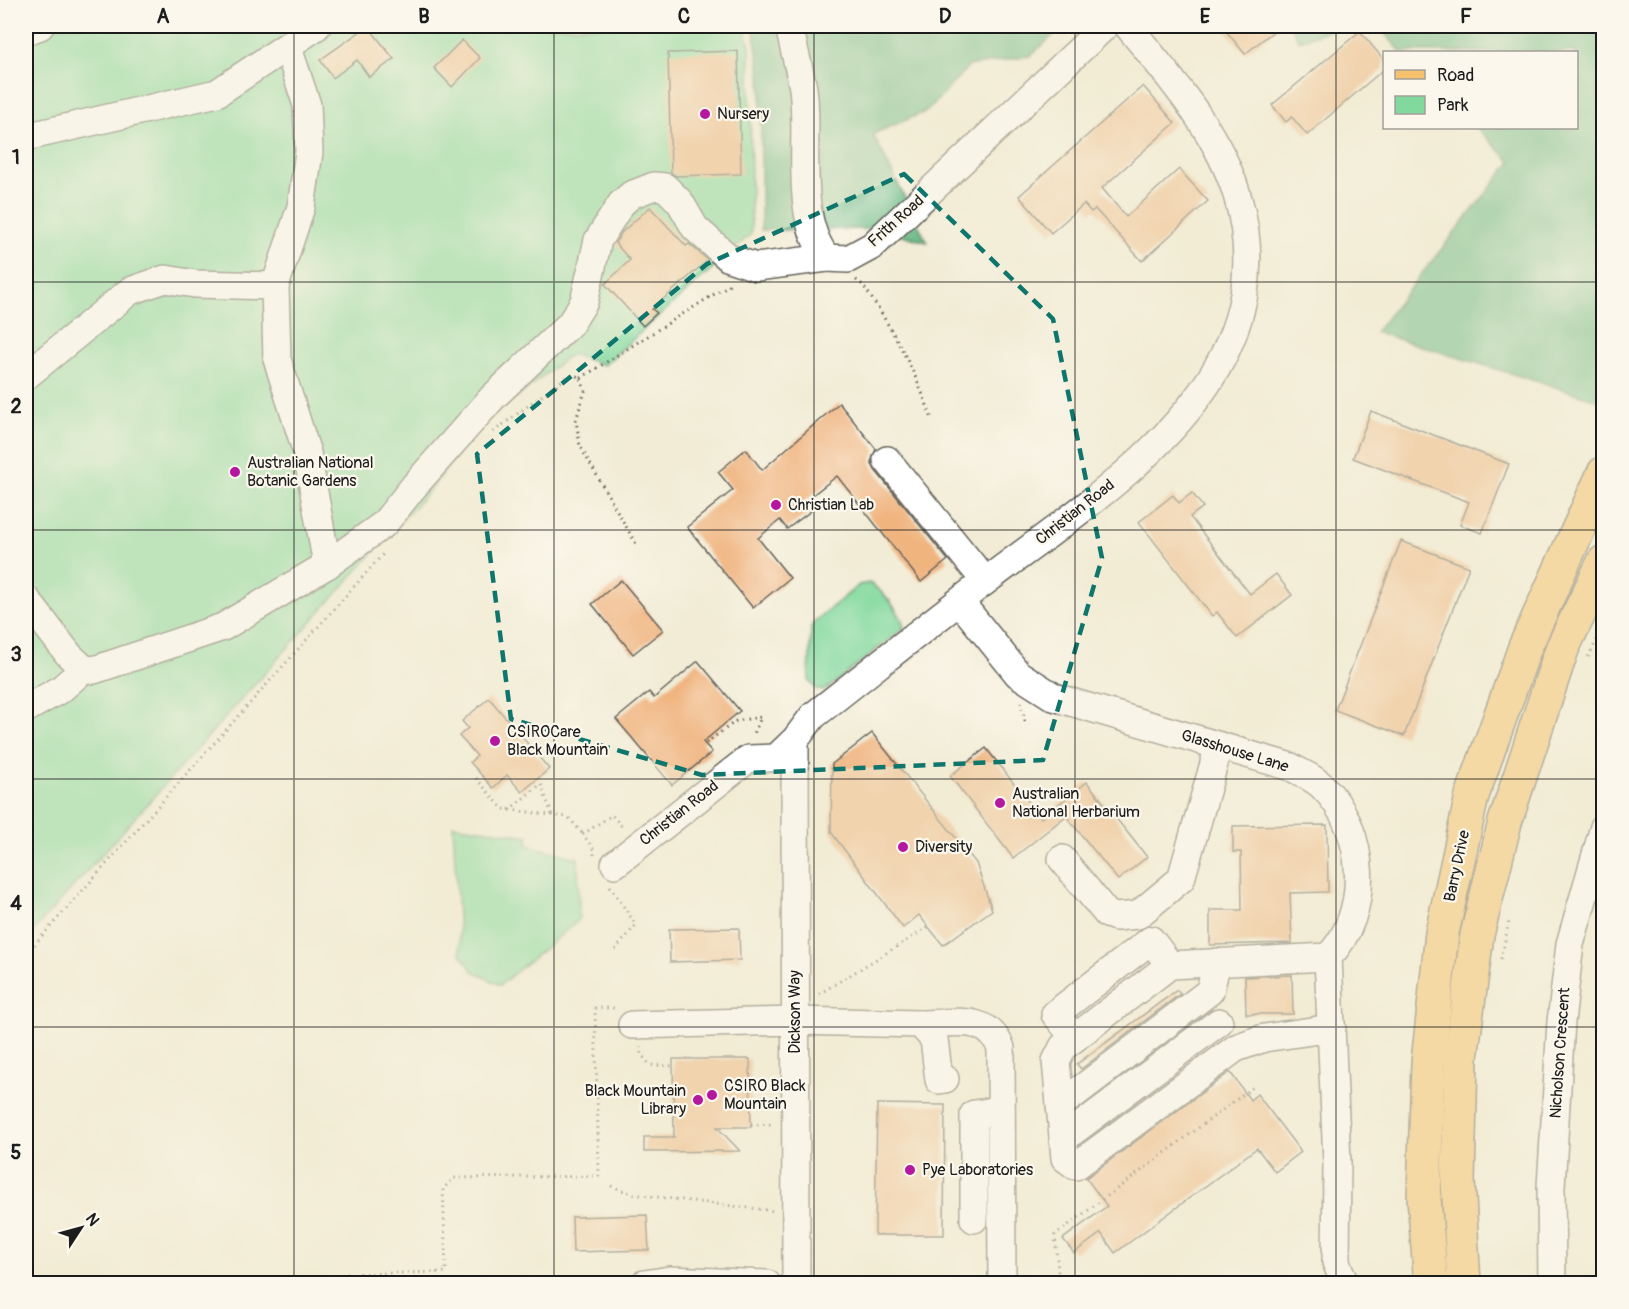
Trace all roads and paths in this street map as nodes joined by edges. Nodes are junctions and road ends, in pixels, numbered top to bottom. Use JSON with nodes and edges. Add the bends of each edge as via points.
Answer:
{"nodes":[{"id":1,"x":40,"y":26,"type":"edge"},
{"id":2,"x":789,"y":26,"type":"edge"},
{"id":3,"x":1105,"y":26,"type":"edge"},
{"id":4,"x":1128,"y":26,"type":"edge"},
{"id":5,"x":26,"y":31,"type":"edge"},
{"id":6,"x":301,"y":34,"type":"edge"},
{"id":7,"x":26,"y":137,"type":"edge"},
{"id":8,"x":827,"y":258,"type":"junction"},
{"id":9,"x":756,"y":267,"type":"junction"},
{"id":10,"x":275,"y":286,"type":"junction"},
{"id":11,"x":26,"y":376,"type":"edge"},
{"id":12,"x":581,"y":378,"type":"junction"},
{"id":13,"x":932,"y":419,"type":"dead end"},
{"id":14,"x":487,"y":438,"type":"dead end"},
{"id":15,"x":887,"y":460,"type":"dead end"},
{"id":16,"x":1604,"y":473,"type":"edge"},
{"id":17,"x":636,"y":544,"type":"dead end"},
{"id":18,"x":391,"y":545,"type":"dead end"},
{"id":19,"x":1604,"y":562,"type":"edge"},
{"id":20,"x":327,"y":565,"type":"junction"},
{"id":21,"x":985,"y":581,"type":"junction"},
{"id":22,"x":26,"y":599,"type":"edge"},
{"id":23,"x":960,"y":602,"type":"junction"},
{"id":24,"x":1604,"y":627,"type":"edge"},
{"id":25,"x":1583,"y":668,"type":"dead end"},
{"id":26,"x":84,"y":669,"type":"junction"},
{"id":27,"x":1020,"y":696,"type":"dead end"},
{"id":28,"x":26,"y":708,"type":"edge"},
{"id":29,"x":1025,"y":724,"type":"dead end"},
{"id":30,"x":795,"y":740,"type":"junction"},
{"id":31,"x":1218,"y":746,"type":"junction"},
{"id":32,"x":476,"y":778,"type":"dead end"},
{"id":33,"x":509,"y":810,"type":"junction"},
{"id":34,"x":552,"y":815,"type":"junction"},
{"id":35,"x":1604,"y":827,"type":"edge"},
{"id":36,"x":583,"y":834,"type":"dead end"},
{"id":37,"x":1062,"y":859,"type":"dead end"},
{"id":38,"x":615,"y":864,"type":"joint"},
{"id":39,"x":1510,"y":911,"type":"dead end"},
{"id":40,"x":929,"y":927,"type":"dead end"},
{"id":41,"x":615,"y":950,"type":"dead end"},
{"id":42,"x":26,"y":954,"type":"edge"},
{"id":43,"x":1328,"y":957,"type":"junction"},
{"id":44,"x":1217,"y":962,"type":"junction"},
{"id":45,"x":1499,"y":969,"type":"dead end"},
{"id":46,"x":802,"y":1010,"type":"junction"},
{"id":47,"x":629,"y":1016,"type":"joint"},
{"id":48,"x":1219,"y":1022,"type":"dead end"},
{"id":49,"x":920,"y":1024,"type":"junction"},
{"id":50,"x":1332,"y":1028,"type":"junction"},
{"id":51,"x":945,"y":1080,"type":"dead end"},
{"id":52,"x":1256,"y":1085,"type":"dead end"},
{"id":53,"x":1060,"y":1105,"type":"junction"},
{"id":54,"x":1001,"y":1110,"type":"junction"},
{"id":55,"x":782,"y":1124,"type":"dead end"},
{"id":56,"x":751,"y":1125,"type":"dead end"},
{"id":57,"x":1063,"y":1139,"type":"junction"},
{"id":58,"x":611,"y":1186,"type":"dead end"},
{"id":59,"x":782,"y":1211,"type":"dead end"},
{"id":60,"x":974,"y":1219,"type":"dead end"},
{"id":61,"x":437,"y":1272,"type":"junction"},
{"id":62,"x":347,"y":1274,"type":"dead end"},
{"id":63,"x":438,"y":1284,"type":"edge"},
{"id":64,"x":644,"y":1284,"type":"edge"},
{"id":65,"x":766,"y":1284,"type":"edge"},
{"id":66,"x":796,"y":1284,"type":"edge"},
{"id":67,"x":1002,"y":1284,"type":"edge"},
{"id":68,"x":1059,"y":1284,"type":"edge"},
{"id":69,"x":1345,"y":1284,"type":"edge"},
{"id":70,"x":1431,"y":1284,"type":"edge"},
{"id":71,"x":1464,"y":1284,"type":"edge"},
{"id":72,"x":1552,"y":1284,"type":"edge"}],
"edges":[{"from":1,"to":5,"type":"street"},
{"from":2,"to":8,"type":"street","via":[[803,89],[809,219],[817,246]]},
{"from":3,"to":8,"type":"street","name":"Frith Road","via":[[872,246],[848,259]]},
{"from":4,"to":21,"type":"street","name":"Christian Road","via":[[1180,90],[1224,161],[1245,232],[1242,306],[1215,375],[1167,434],[1133,468]]},
{"from":6,"to":7,"type":"street","via":[[217,93]]},
{"from":6,"to":10,"type":"street","via":[[309,152],[301,207]]},
{"from":8,"to":9,"type":"street","name":"Frith Road"},
{"from":8,"to":13,"type":"path","via":[[863,285],[892,328],[918,379]]},
{"from":9,"to":12,"type":"path"},
{"from":9,"to":20,"type":"street","via":[[720,251],[695,228],[680,202],[665,188],[654,186],[631,195],[598,240],[584,302],[570,324],[494,397],[384,524]]},
{"from":10,"to":11,"type":"street","via":[[195,284],[165,279],[130,291]]},
{"from":10,"to":20,"type":"street","via":[[277,359],[307,453]]},
{"from":12,"to":14,"type":"path","via":[[565,378]]},
{"from":12,"to":17,"type":"path","via":[[585,391],[576,420],[580,446]]},
{"from":15,"to":21,"type":"street"},
{"from":16,"to":70,"type":"main road","name":"Barry Drive","via":[[1525,647],[1472,796],[1442,933],[1428,1063],[1424,1198]]},
{"from":18,"to":42,"type":"path"},
{"from":19,"to":71,"type":"main road","via":[[1562,649],[1505,822],[1477,935],[1461,1058],[1458,1181]]},
{"from":20,"to":26,"type":"street","via":[[223,627],[102,667]]},
{"from":21,"to":23,"type":"street","name":"Christian Road"},
{"from":22,"to":26,"type":"street"},
{"from":23,"to":30,"type":"street","name":"Christian Road","via":[[813,716]]},
{"from":23,"to":31,"type":"street","name":"Glasshouse Lane","via":[[1018,674],[1054,697]]},
{"from":24,"to":25,"type":"path"},
{"from":26,"to":28,"type":"street","via":[[62,688]]},
{"from":27,"to":29,"type":"path"},
{"from":30,"to":38,"type":"street","name":"Christian Road","via":[[776,758],[748,759]]},
{"from":30,"to":46,"type":"street","name":"Dickson Way"},
{"from":31,"to":37,"type":"street","via":[[1181,879],[1138,915],[1107,914]]},
{"from":31,"to":43,"type":"street","name":"Glasshouse Lane","via":[[1291,767],[1321,784],[1346,820],[1358,862],[1356,905],[1340,945]]},
{"from":32,"to":33,"type":"path","via":[[503,809]]},
{"from":33,"to":34,"type":"path"},
{"from":33,"to":34,"type":"path","via":[[541,784]]},
{"from":34,"to":36,"type":"path","via":[[568,817]]},
{"from":35,"to":72,"type":"street","name":"Nicholson Crescent","via":[[1570,944],[1561,1022],[1551,1187]]},
{"from":38,"to":41,"type":"path","via":[[602,874],[636,925]]},
{"from":39,"to":45,"type":"path"},
{"from":40,"to":46,"type":"path"},
{"from":43,"to":44,"type":"street"},
{"from":43,"to":50,"type":"street"},
{"from":44,"to":53,"type":"street","via":[[1210,991]]},
{"from":44,"to":53,"type":"street","via":[[1170,965],[1063,1047],[1056,1061]]},
{"from":46,"to":47,"type":"street"},
{"from":46,"to":49,"type":"street"},
{"from":46,"to":66,"type":"street","name":"Dickson Way"},
{"from":47,"to":61,"type":"path","via":[[595,1008],[599,1176],[454,1178],[443,1189],[446,1272]]},
{"from":48,"to":57,"type":"street"},
{"from":49,"to":51,"type":"street","via":[[934,1039],[939,1080]]},
{"from":49,"to":54,"type":"street","via":[[979,1024],[995,1034],[1001,1048]]},
{"from":50,"to":57,"type":"street","via":[[1264,1038],[1236,1048],[1076,1166],[1065,1158]]},
{"from":50,"to":69,"type":"street","via":[[1336,1262]]},
{"from":52,"to":68,"type":"path","via":[[1055,1235]]},
{"from":53,"to":57,"type":"street"},
{"from":54,"to":60,"type":"street","via":[[974,1114]]},
{"from":54,"to":67,"type":"street"},
{"from":55,"to":56,"type":"path"},
{"from":58,"to":59,"type":"path","via":[[632,1194]]},
{"from":61,"to":62,"type":"path"},
{"from":61,"to":63,"type":"path"},
{"from":64,"to":65,"type":"street","via":[[670,1280]]}]}
